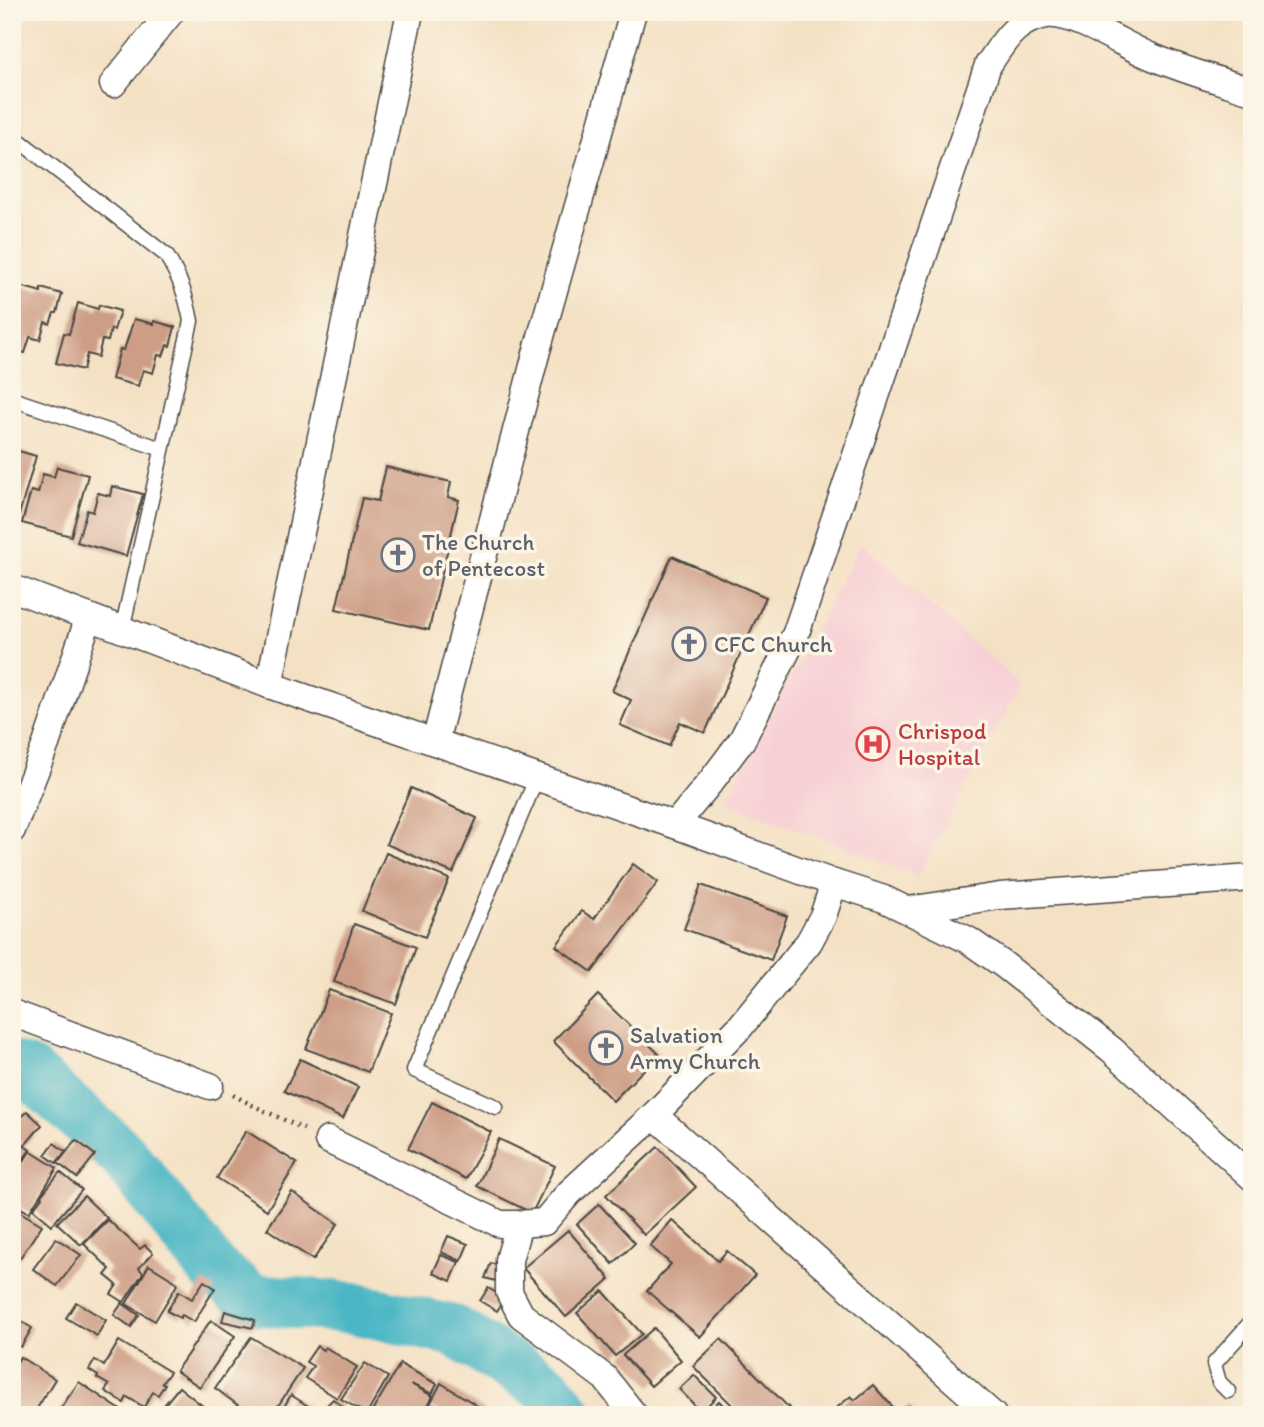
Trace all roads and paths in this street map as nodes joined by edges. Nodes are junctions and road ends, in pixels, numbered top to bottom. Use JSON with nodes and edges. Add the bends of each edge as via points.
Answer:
{"nodes":[{"id":1,"x":172,"y":12,"type":"edge"},
{"id":2,"x":410,"y":12,"type":"edge"},
{"id":3,"x":633,"y":12,"type":"edge"},
{"id":4,"x":1076,"y":16,"type":"edge"},
{"id":5,"x":113,"y":84,"type":"dead end"},
{"id":6,"x":1252,"y":92,"type":"edge"},
{"id":7,"x":12,"y":135,"type":"edge"},
{"id":8,"x":12,"y":399,"type":"edge"},
{"id":9,"x":162,"y":449,"type":"junction"},
{"id":10,"x":12,"y":588,"type":"edge"},
{"id":11,"x":89,"y":617,"type":"junction"},
{"id":12,"x":122,"y":630,"type":"junction"},
{"id":13,"x":269,"y":685,"type":"junction"},
{"id":14,"x":435,"y":742,"type":"junction"},
{"id":15,"x":537,"y":777,"type":"junction"},
{"id":16,"x":675,"y":825,"type":"junction"},
{"id":17,"x":12,"y":830,"type":"edge"},
{"id":18,"x":1252,"y":878,"type":"edge"},
{"id":19,"x":834,"y":883,"type":"junction"},
{"id":20,"x":908,"y":910,"type":"junction"},
{"id":21,"x":12,"y":1013,"type":"edge"},
{"id":22,"x":210,"y":1086,"type":"dead end"},
{"id":23,"x":235,"y":1096,"type":"dead end"},
{"id":24,"x":496,"y":1107,"type":"dead end"},
{"id":25,"x":654,"y":1115,"type":"junction"},
{"id":26,"x":328,"y":1140,"type":"joint"},
{"id":27,"x":1252,"y":1177,"type":"edge"},
{"id":28,"x":519,"y":1224,"type":"junction"},
{"id":29,"x":1252,"y":1321,"type":"edge"},
{"id":30,"x":1228,"y":1391,"type":"dead end"},
{"id":31,"x":634,"y":1415,"type":"edge"},
{"id":32,"x":993,"y":1415,"type":"edge"}],
"edges":[{"from":1,"to":5,"type":"street"},
{"from":2,"to":13,"type":"street"},
{"from":3,"to":14,"type":"street","via":[[536,354]]},
{"from":4,"to":6,"type":"street","via":[[1149,56]]},
{"from":4,"to":16,"type":"street","via":[[1050,14],[1028,20],[1010,32],[988,65],[796,634],[742,740]]},
{"from":7,"to":9,"type":"lane","via":[[166,255],[178,274],[191,321]]},
{"from":8,"to":9,"type":"lane"},
{"from":9,"to":12,"type":"lane"},
{"from":10,"to":11,"type":"street"},
{"from":11,"to":12,"type":"street"},
{"from":11,"to":17,"type":"street"},
{"from":12,"to":13,"type":"street"},
{"from":13,"to":14,"type":"street"},
{"from":14,"to":15,"type":"street"},
{"from":15,"to":16,"type":"street"},
{"from":15,"to":24,"type":"lane","via":[[414,1070]]},
{"from":16,"to":19,"type":"street"},
{"from":18,"to":20,"type":"street","via":[[1000,897]]},
{"from":19,"to":20,"type":"street"},
{"from":19,"to":25,"type":"street","via":[[809,942],[740,1027]]},
{"from":20,"to":27,"type":"street","via":[[968,940],[1004,965],[1112,1050]]},
{"from":21,"to":22,"type":"street"},
{"from":23,"to":26,"type":"path"},
{"from":25,"to":28,"type":"street","via":[[569,1192],[544,1222]]},
{"from":25,"to":32,"type":"street"},
{"from":26,"to":28,"type":"street","via":[[500,1224]]},
{"from":28,"to":31,"type":"street","via":[[509,1260],[509,1292],[521,1315],[605,1378]]},
{"from":29,"to":30,"type":"lane","via":[[1214,1364],[1219,1382]]}]}
